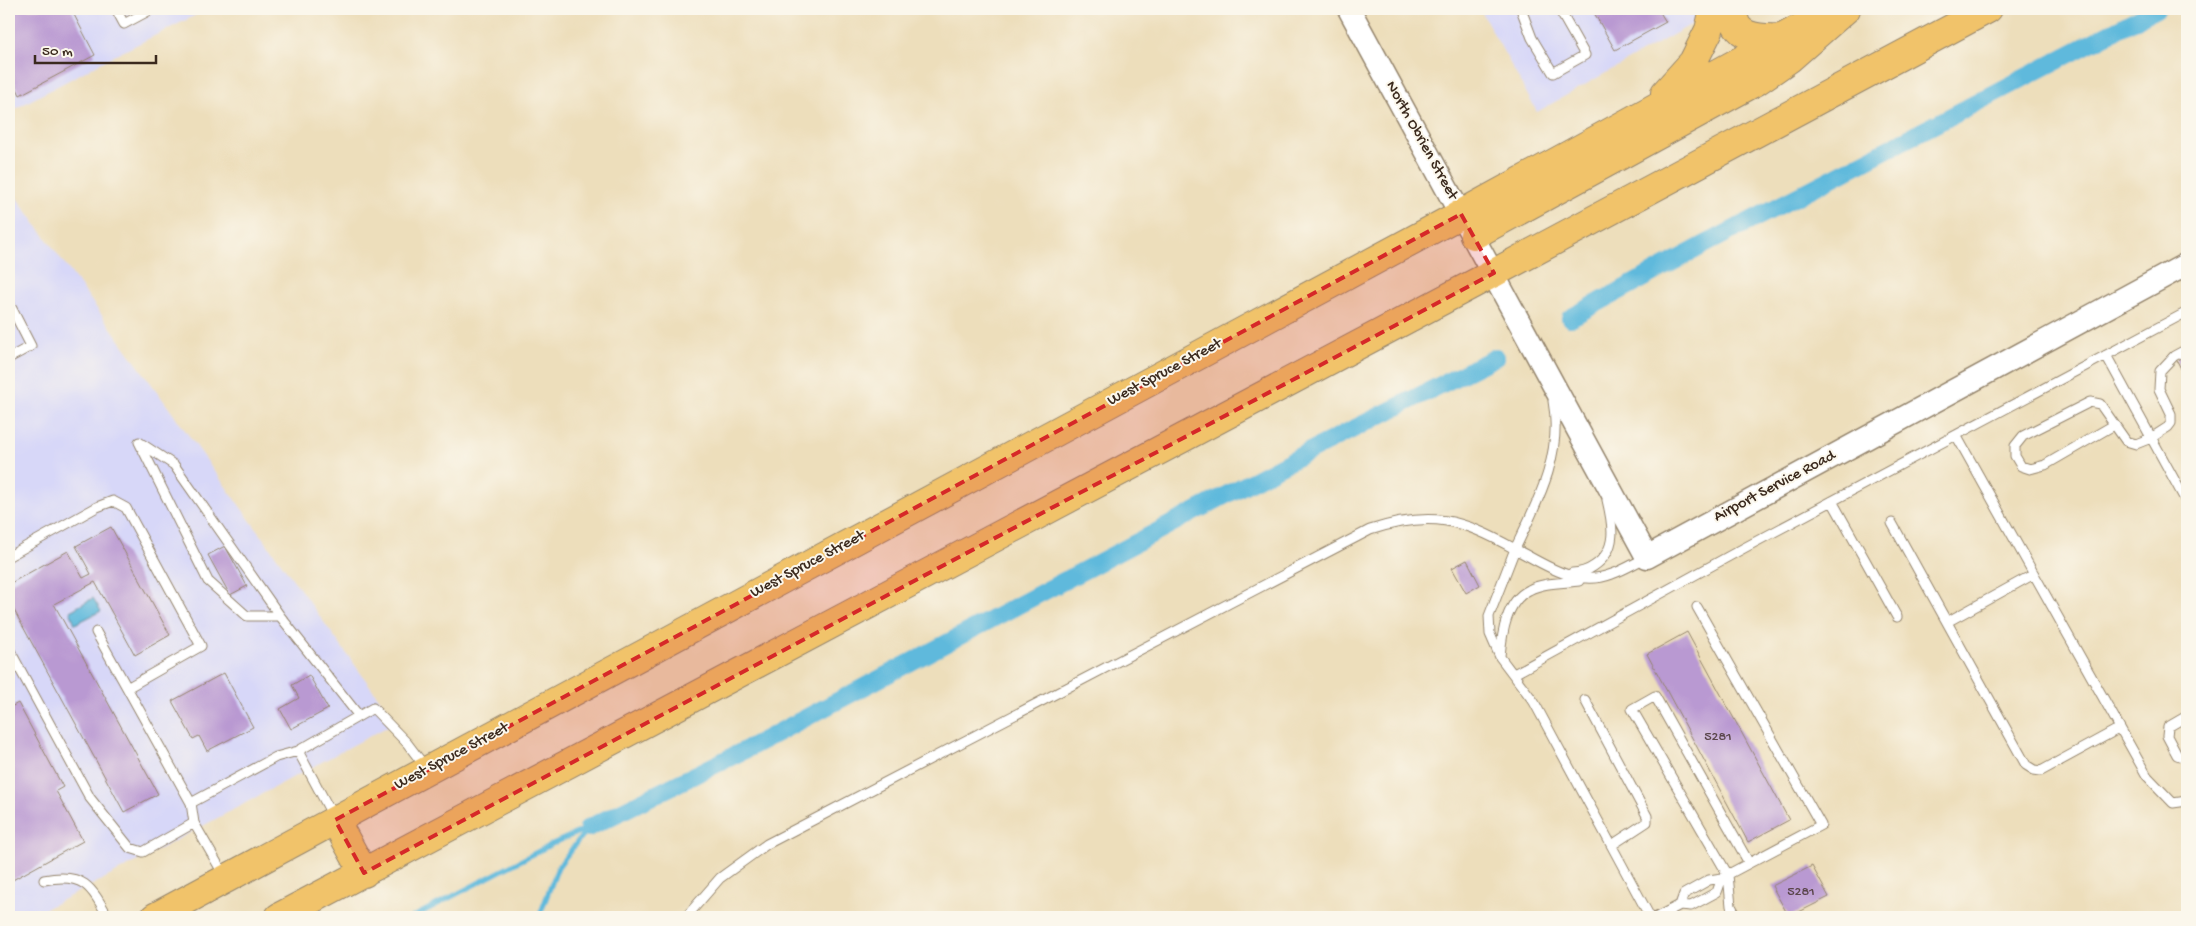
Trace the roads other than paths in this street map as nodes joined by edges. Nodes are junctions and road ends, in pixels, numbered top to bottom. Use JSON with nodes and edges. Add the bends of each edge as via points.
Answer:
{"nodes":[{"id":1,"x":116,"y":9,"type":"edge"},
{"id":2,"x":152,"y":9,"type":"edge"},
{"id":3,"x":1349,"y":9,"type":"edge"},
{"id":4,"x":1521,"y":9,"type":"edge"},
{"id":5,"x":1559,"y":9,"type":"edge"},
{"id":6,"x":1714,"y":9,"type":"edge"},
{"id":7,"x":1734,"y":9,"type":"edge"},
{"id":8,"x":1835,"y":9,"type":"edge"},
{"id":9,"x":1846,"y":9,"type":"edge"},
{"id":10,"x":1988,"y":9,"type":"edge"},
{"id":11,"x":1781,"y":38,"type":"junction"},
{"id":12,"x":1653,"y":107,"type":"junction"},
{"id":13,"x":1467,"y":224,"type":"junction"},
{"id":14,"x":2187,"y":264,"type":"edge"},
{"id":15,"x":1494,"y":273,"type":"junction"},
{"id":16,"x":9,"y":303,"type":"edge"},
{"id":17,"x":2187,"y":312,"type":"edge"},
{"id":18,"x":2187,"y":349,"type":"edge"},
{"id":19,"x":2106,"y":355,"type":"junction"},
{"id":20,"x":9,"y":358,"type":"edge"},
{"id":21,"x":1548,"y":373,"type":"junction"},
{"id":22,"x":2114,"y":426,"type":"junction"},
{"id":23,"x":1956,"y":435,"type":"junction"},
{"id":24,"x":2152,"y":438,"type":"junction"},
{"id":25,"x":1602,"y":476,"type":"junction"},
{"id":26,"x":2186,"y":497,"type":"edge"},
{"id":27,"x":1832,"y":501,"type":"junction"},
{"id":28,"x":1892,"y":523,"type":"dead end"},
{"id":29,"x":1515,"y":549,"type":"junction"},
{"id":30,"x":9,"y":556,"type":"edge"},
{"id":31,"x":1647,"y":557,"type":"junction"},
{"id":32,"x":1558,"y":572,"type":"junction"},
{"id":33,"x":2034,"y":574,"type":"junction"},
{"id":34,"x":1599,"y":577,"type":"junction"},
{"id":35,"x":1697,"y":607,"type":"dead end"},
{"id":36,"x":280,"y":616,"type":"junction"},
{"id":37,"x":1897,"y":617,"type":"dead end"},
{"id":38,"x":1947,"y":622,"type":"junction"},
{"id":39,"x":96,"y":632,"type":"dead end"},
{"id":40,"x":9,"y":649,"type":"edge"},
{"id":41,"x":1500,"y":657,"type":"junction"},
{"id":42,"x":1514,"y":674,"type":"junction"},
{"id":43,"x":127,"y":688,"type":"junction"},
{"id":44,"x":1585,"y":700,"type":"dead end"},
{"id":45,"x":359,"y":716,"type":"junction"},
{"id":46,"x":2187,"y":716,"type":"edge"},
{"id":47,"x":2120,"y":728,"type":"junction"},
{"id":48,"x":298,"y":751,"type":"junction"},
{"id":49,"x":2187,"y":759,"type":"edge"},
{"id":50,"x":427,"y":770,"type":"junction"},
{"id":51,"x":2187,"y":801,"type":"edge"},
{"id":52,"x":191,"y":803,"type":"junction"},
{"id":53,"x":335,"y":820,"type":"junction"},
{"id":54,"x":194,"y":823,"type":"junction"},
{"id":55,"x":1612,"y":845,"type":"junction"},
{"id":56,"x":1749,"y":863,"type":"junction"},
{"id":57,"x":364,"y":873,"type":"junction"},
{"id":58,"x":1725,"y":876,"type":"junction"},
{"id":59,"x":226,"y":879,"type":"junction"},
{"id":60,"x":44,"y":880,"type":"dead end"},
{"id":61,"x":1680,"y":905,"type":"junction"},
{"id":62,"x":108,"y":917,"type":"edge"},
{"id":63,"x":155,"y":917,"type":"edge"},
{"id":64,"x":279,"y":917,"type":"edge"},
{"id":65,"x":686,"y":917,"type":"edge"},
{"id":66,"x":1650,"y":917,"type":"edge"},
{"id":67,"x":1657,"y":917,"type":"edge"},
{"id":68,"x":1737,"y":917,"type":"edge"}],
"edges":[{"from":1,"to":2,"type":"lane","via":[[124,24]]},
{"from":3,"to":13,"type":"street","name":"North Obrien Street"},
{"from":4,"to":5,"type":"lane","via":[[1532,38],[1553,73],[1584,56]]},
{"from":6,"to":12,"type":"main road","via":[[1709,30],[1693,62]]},
{"from":7,"to":11,"type":"main road","via":[[1733,18],[1742,33],[1759,39]]},
{"from":8,"to":11,"type":"main road"},
{"from":9,"to":13,"type":"main road","via":[[1790,59],[1757,81]]},
{"from":10,"to":15,"type":"main road"},
{"from":11,"to":12,"type":"main road"},
{"from":12,"to":13,"type":"main road"},
{"from":13,"to":15,"type":"street","name":"North Obrien Street"},
{"from":13,"to":50,"type":"main road","name":"West Spruce Street"},
{"from":14,"to":31,"type":"street","name":"Airport Service Road"},
{"from":15,"to":21,"type":"street"},
{"from":15,"to":57,"type":"main road"},
{"from":16,"to":20,"type":"lane","via":[[32,346]]},
{"from":17,"to":19,"type":"lane"},
{"from":18,"to":24,"type":"lane","via":[[2174,356],[2160,371],[2160,389],[2171,414],[2171,423]]},
{"from":19,"to":23,"type":"lane"},
{"from":19,"to":24,"type":"lane"},
{"from":21,"to":25,"type":"street"},
{"from":21,"to":29,"type":"lane","via":[[1556,442],[1548,476]]},
{"from":22,"to":22,"type":"lane","via":[[2100,404],[2090,402],[2023,436],[2015,446],[2015,456],[2021,466],[2030,469],[2044,465]]},
{"from":22,"to":24,"type":"lane","via":[[2126,441],[2136,444]]},
{"from":23,"to":27,"type":"lane"},
{"from":23,"to":33,"type":"lane"},
{"from":24,"to":26,"type":"lane"},
{"from":25,"to":31,"type":"street"},
{"from":25,"to":32,"type":"lane","via":[[1612,529],[1610,549],[1603,559],[1580,573]]},
{"from":27,"to":37,"type":"lane"},
{"from":27,"to":42,"type":"lane"},
{"from":28,"to":38,"type":"lane"},
{"from":29,"to":32,"type":"lane"},
{"from":29,"to":41,"type":"lane","via":[[1489,616],[1490,634]]},
{"from":29,"to":65,"type":"lane","via":[[1487,533],[1448,520],[1419,518],[1370,530],[767,844],[720,878]]},
{"from":30,"to":43,"type":"lane","via":[[97,507],[114,501],[126,508],[201,646]]},
{"from":31,"to":34,"type":"lane"},
{"from":32,"to":34,"type":"lane","via":[[1576,578]]},
{"from":33,"to":38,"type":"lane"},
{"from":33,"to":47,"type":"lane"},
{"from":34,"to":41,"type":"lane","via":[[1528,590],[1514,604],[1506,622]]},
{"from":35,"to":56,"type":"lane","via":[[1821,825]]},
{"from":36,"to":36,"type":"lane","via":[[174,465],[139,442],[208,581],[247,616]]},
{"from":36,"to":45,"type":"lane"},
{"from":38,"to":47,"type":"lane","via":[[2026,765],[2034,770],[2041,771]]},
{"from":39,"to":43,"type":"lane"},
{"from":40,"to":54,"type":"lane","via":[[90,798],[130,848],[143,852]]},
{"from":41,"to":42,"type":"lane"},
{"from":42,"to":55,"type":"lane","via":[[1534,702]]},
{"from":43,"to":52,"type":"lane"},
{"from":44,"to":55,"type":"lane","via":[[1647,816],[1647,822]]},
{"from":45,"to":48,"type":"lane"},
{"from":45,"to":50,"type":"lane","via":[[373,708]]},
{"from":46,"to":49,"type":"lane","via":[[2168,727],[2167,736],[2177,756]]},
{"from":47,"to":51,"type":"lane","via":[[2147,776],[2173,803]]},
{"from":48,"to":52,"type":"lane","via":[[276,757]]},
{"from":48,"to":53,"type":"lane"},
{"from":50,"to":53,"type":"main road","name":"West Spruce Street"},
{"from":52,"to":54,"type":"lane"},
{"from":53,"to":57,"type":"main road"},
{"from":53,"to":59,"type":"main road","name":"West Spruce Street"},
{"from":54,"to":59,"type":"lane"},
{"from":55,"to":66,"type":"lane"},
{"from":56,"to":58,"type":"lane"},
{"from":56,"to":58,"type":"lane","via":[[1655,696],[1632,709]]},
{"from":57,"to":64,"type":"main road"},
{"from":58,"to":61,"type":"lane","via":[[1709,880],[1684,894]]},
{"from":58,"to":61,"type":"lane","via":[[1717,892],[1691,906]]},
{"from":58,"to":68,"type":"lane","via":[[1731,906]]},
{"from":59,"to":63,"type":"main road","name":"West Spruce Street"},
{"from":60,"to":62,"type":"lane","via":[[60,876],[86,883],[95,892]]},
{"from":61,"to":67,"type":"lane"}]}
